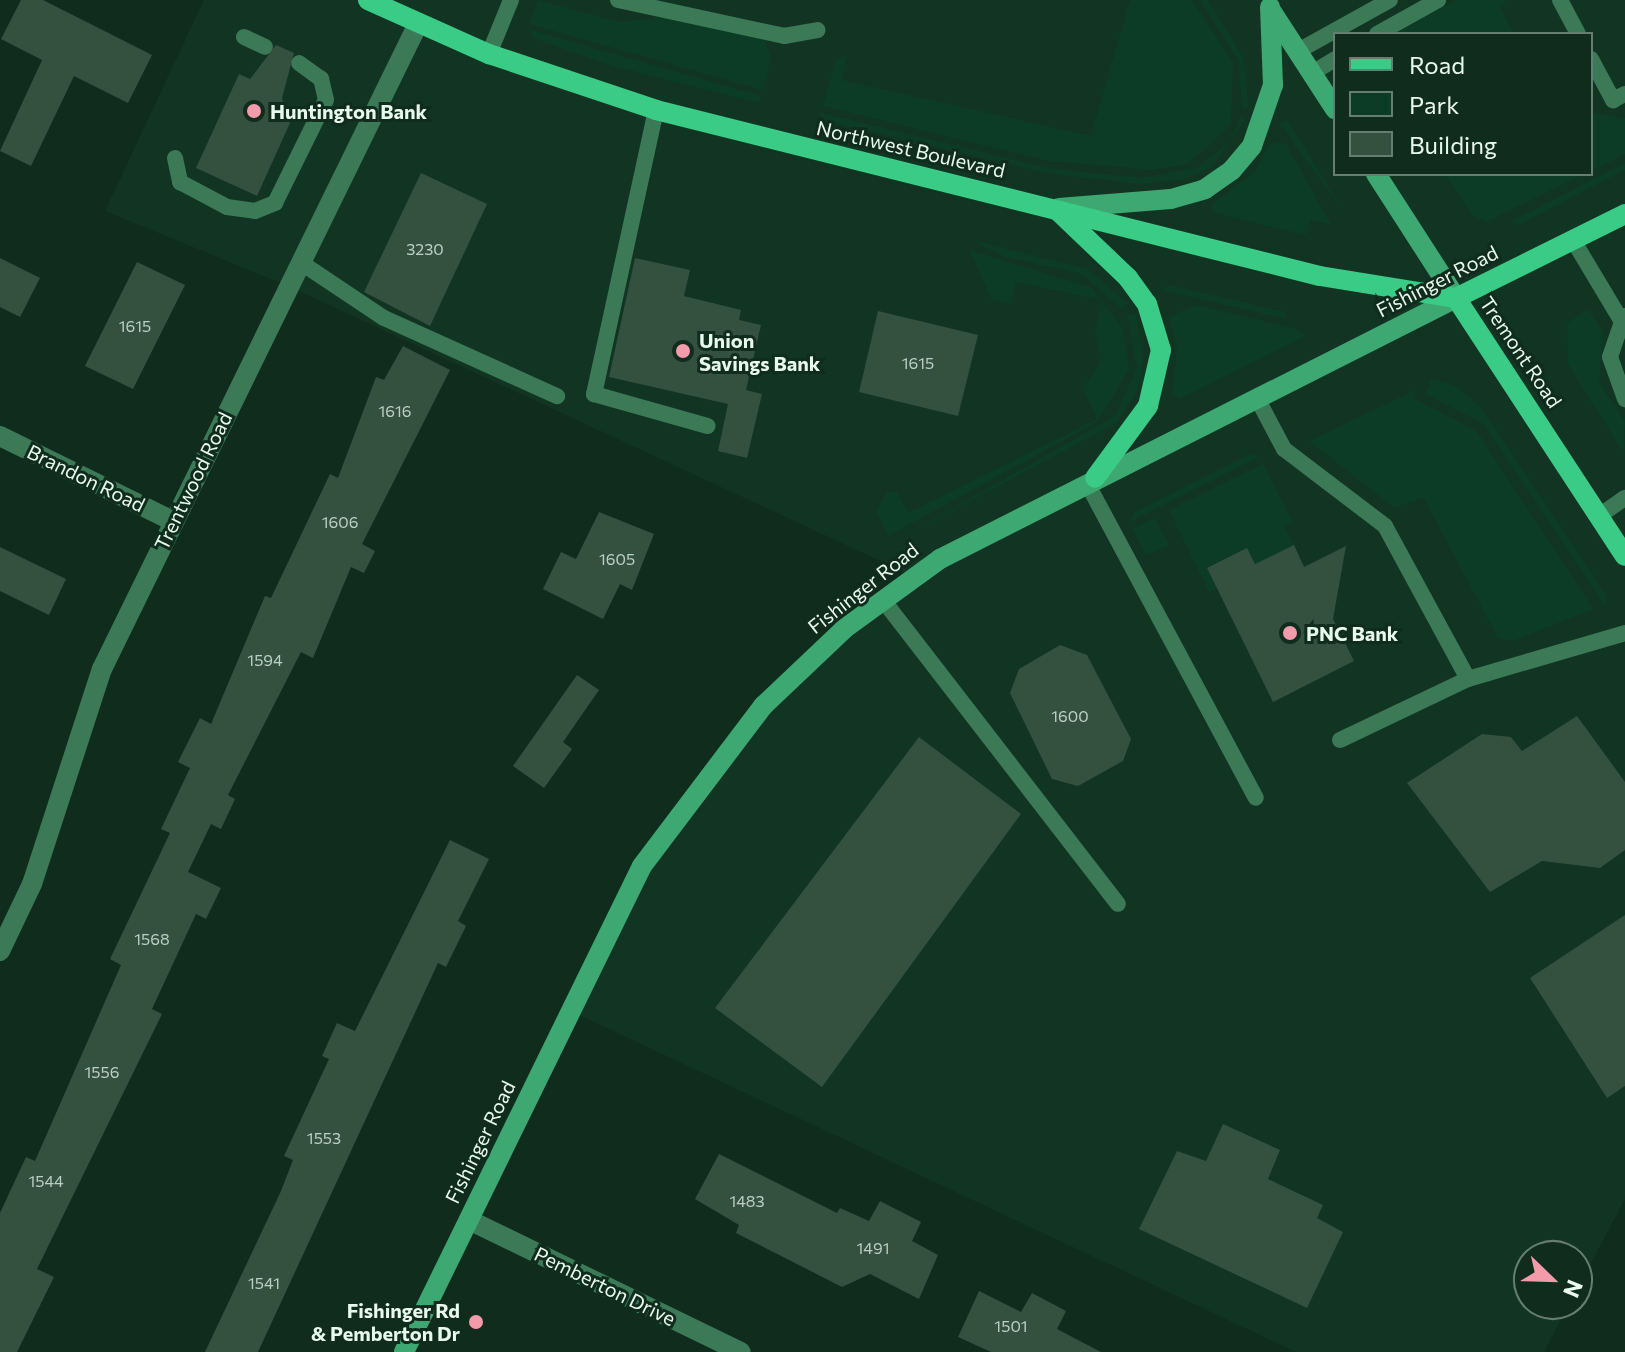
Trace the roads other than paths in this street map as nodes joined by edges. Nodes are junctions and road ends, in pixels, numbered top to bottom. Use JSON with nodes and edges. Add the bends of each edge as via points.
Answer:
{"nodes":[{"id":1,"x":368,"y":0,"type":"edge"},
{"id":2,"x":511,"y":0,"type":"edge"},
{"id":3,"x":618,"y":0,"type":"edge"},
{"id":4,"x":1390,"y":0,"type":"edge"},
{"id":5,"x":1438,"y":0,"type":"edge"},
{"id":6,"x":1560,"y":0,"type":"edge"},
{"id":7,"x":1267,"y":3,"type":"edge"},
{"id":8,"x":418,"y":24,"type":"junction"},
{"id":9,"x":817,"y":30,"type":"dead end"},
{"id":10,"x":1381,"y":32,"type":"edge"},
{"id":11,"x":1577,"y":32,"type":"edge"},
{"id":12,"x":244,"y":37,"type":"dead end"},
{"id":13,"x":265,"y":47,"type":"dead end"},
{"id":14,"x":1298,"y":51,"type":"junction"},
{"id":15,"x":489,"y":54,"type":"junction"},
{"id":16,"x":1333,"y":60,"type":"edge"},
{"id":17,"x":299,"y":63,"type":"dead end"},
{"id":18,"x":1593,"y":63,"type":"edge"},
{"id":19,"x":1312,"y":73,"type":"junction"},
{"id":20,"x":1625,"y":94,"type":"edge"},
{"id":21,"x":1333,"y":106,"type":"edge"},
{"id":22,"x":656,"y":110,"type":"junction"},
{"id":23,"x":175,"y":158,"type":"dead end"},
{"id":24,"x":1377,"y":176,"type":"edge"},
{"id":25,"x":1055,"y":208,"type":"junction"},
{"id":26,"x":1625,"y":214,"type":"edge"},
{"id":27,"x":1573,"y":240,"type":"junction"},
{"id":28,"x":300,"y":262,"type":"junction"},
{"id":29,"x":1456,"y":298,"type":"junction"},
{"id":30,"x":1624,"y":321,"type":"edge"},
{"id":31,"x":557,"y":396,"type":"dead end"},
{"id":32,"x":1257,"y":398,"type":"junction"},
{"id":33,"x":1625,"y":399,"type":"edge"},
{"id":34,"x":708,"y":426,"type":"dead end"},
{"id":35,"x":0,"y":436,"type":"edge"},
{"id":36,"x":1091,"y":481,"type":"junction"},
{"id":37,"x":1625,"y":498,"type":"edge"},
{"id":38,"x":1599,"y":516,"type":"junction"},
{"id":39,"x":173,"y":521,"type":"junction"},
{"id":40,"x":1625,"y":556,"type":"edge"},
{"id":41,"x":883,"y":600,"type":"junction"},
{"id":42,"x":1625,"y":633,"type":"edge"},
{"id":43,"x":1468,"y":679,"type":"junction"},
{"id":44,"x":1340,"y":740,"type":"dead end"},
{"id":45,"x":1256,"y":798,"type":"dead end"},
{"id":46,"x":1118,"y":904,"type":"dead end"},
{"id":47,"x":0,"y":951,"type":"edge"},
{"id":48,"x":469,"y":1220,"type":"junction"},
{"id":49,"x":404,"y":1352,"type":"edge"},
{"id":50,"x":741,"y":1352,"type":"edge"}],
"edges":[{"from":1,"to":8,"type":"main road","name":"Northwest Boulevard"},
{"from":2,"to":15,"type":"lane"},
{"from":3,"to":9,"type":"lane","via":[[784,36]]},
{"from":4,"to":14,"type":"lane"},
{"from":5,"to":10,"type":"lane"},
{"from":6,"to":11,"type":"lane"},
{"from":7,"to":14,"type":"main road"},
{"from":7,"to":25,"type":"main road","via":[[1273,85],[1252,146],[1232,170],[1205,189],[1171,199]]},
{"from":8,"to":15,"type":"main road","name":"Northwest Boulevard"},
{"from":8,"to":28,"type":"street","name":"Trentwood Road"},
{"from":12,"to":13,"type":"lane"},
{"from":14,"to":19,"type":"main road"},
{"from":15,"to":22,"type":"main road","name":"Northwest Boulevard"},
{"from":16,"to":19,"type":"lane"},
{"from":17,"to":23,"type":"lane","via":[[321,79],[326,100],[275,203],[249,211],[214,202],[180,182]]},
{"from":18,"to":20,"type":"lane","via":[[1613,100]]},
{"from":19,"to":21,"type":"main road"},
{"from":22,"to":25,"type":"main road","name":"Northwest Boulevard"},
{"from":22,"to":34,"type":"lane","via":[[594,394]]},
{"from":24,"to":29,"type":"main road","name":"Tremont Road"},
{"from":25,"to":29,"type":"main road","name":"Northwest Boulevard","via":[[1320,276]]},
{"from":25,"to":36,"type":"main road","via":[[1128,278],[1147,304],[1161,350],[1148,406]]},
{"from":26,"to":27,"type":"main road","name":"Fishinger Road"},
{"from":27,"to":29,"type":"main road","name":"Fishinger Road"},
{"from":27,"to":30,"type":"lane"},
{"from":28,"to":31,"type":"lane","via":[[384,318]]},
{"from":28,"to":39,"type":"street","name":"Trentwood Road"},
{"from":29,"to":32,"type":"main road","name":"Fishinger Road"},
{"from":29,"to":38,"type":"main road","name":"Tremont Road"},
{"from":30,"to":33,"type":"lane","via":[[1610,357]]},
{"from":32,"to":36,"type":"main road","name":"Fishinger Road"},
{"from":32,"to":43,"type":"lane","via":[[1284,449],[1385,526]]},
{"from":35,"to":39,"type":"street","name":"Brandon Road"},
{"from":36,"to":41,"type":"main road","name":"Fishinger Road","via":[[940,559]]},
{"from":36,"to":45,"type":"lane"},
{"from":37,"to":38,"type":"lane"},
{"from":38,"to":40,"type":"main road","name":"Tremont Road"},
{"from":39,"to":47,"type":"street","name":"Trentwood Road","via":[[102,669],[32,884]]},
{"from":41,"to":46,"type":"lane"},
{"from":41,"to":48,"type":"main road","name":"Fishinger Road","via":[[763,706],[642,866]]},
{"from":42,"to":43,"type":"lane"},
{"from":43,"to":44,"type":"lane"},
{"from":48,"to":49,"type":"main road","name":"Fishinger Road"},
{"from":48,"to":50,"type":"street","name":"Pemberton Drive"}]}
